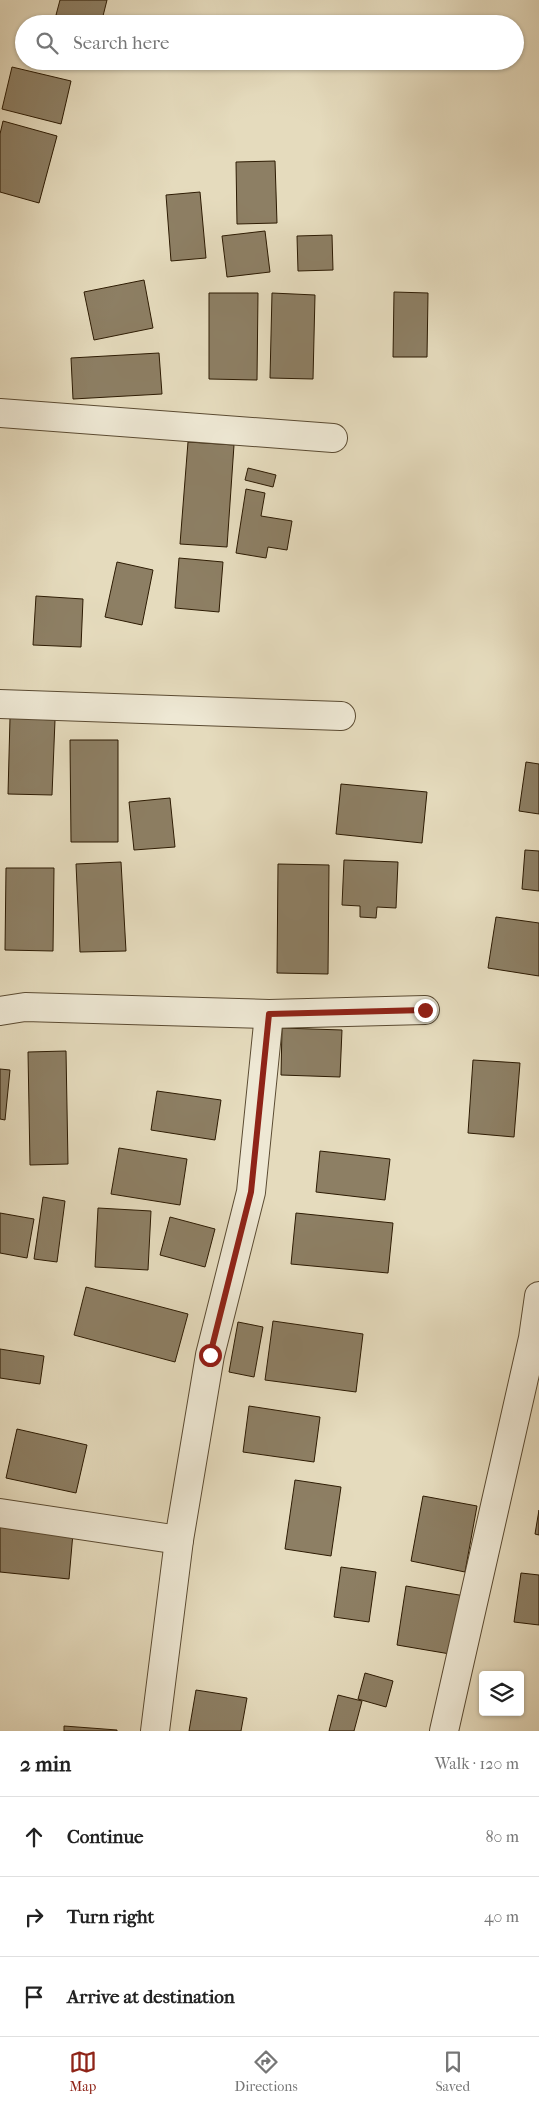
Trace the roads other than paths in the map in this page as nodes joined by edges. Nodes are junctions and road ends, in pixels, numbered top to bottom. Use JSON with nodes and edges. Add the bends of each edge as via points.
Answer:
{"nodes":[{"id":1,"x":0,"y":413,"type":"edge"},
{"id":2,"x":332,"y":438,"type":"dead end"},
{"id":3,"x":0,"y":704,"type":"edge"},
{"id":4,"x":341,"y":716,"type":"dead end"},
{"id":5,"x":0,"y":1010,"type":"edge"},
{"id":6,"x":425,"y":1010,"type":"dead end"},
{"id":7,"x":269,"y":1014,"type":"junction"},
{"id":8,"x":539,"y":1296,"type":"edge"},
{"id":9,"x":0,"y":1513,"type":"edge"},
{"id":10,"x":179,"y":1540,"type":"junction"},
{"id":11,"x":155,"y":1731,"type":"edge"},
{"id":12,"x":444,"y":1731,"type":"edge"}],
"edges":[{"from":1,"to":2,"type":"street"},
{"from":3,"to":4,"type":"street"},
{"from":5,"to":7,"type":"street","via":[[25,1007]]},
{"from":6,"to":7,"type":"street"},
{"from":7,"to":10,"type":"street","via":[[251,1192],[210,1355]]},
{"from":8,"to":12,"type":"street","via":[[533,1338]]},
{"from":9,"to":10,"type":"street"},
{"from":10,"to":11,"type":"street"}]}
